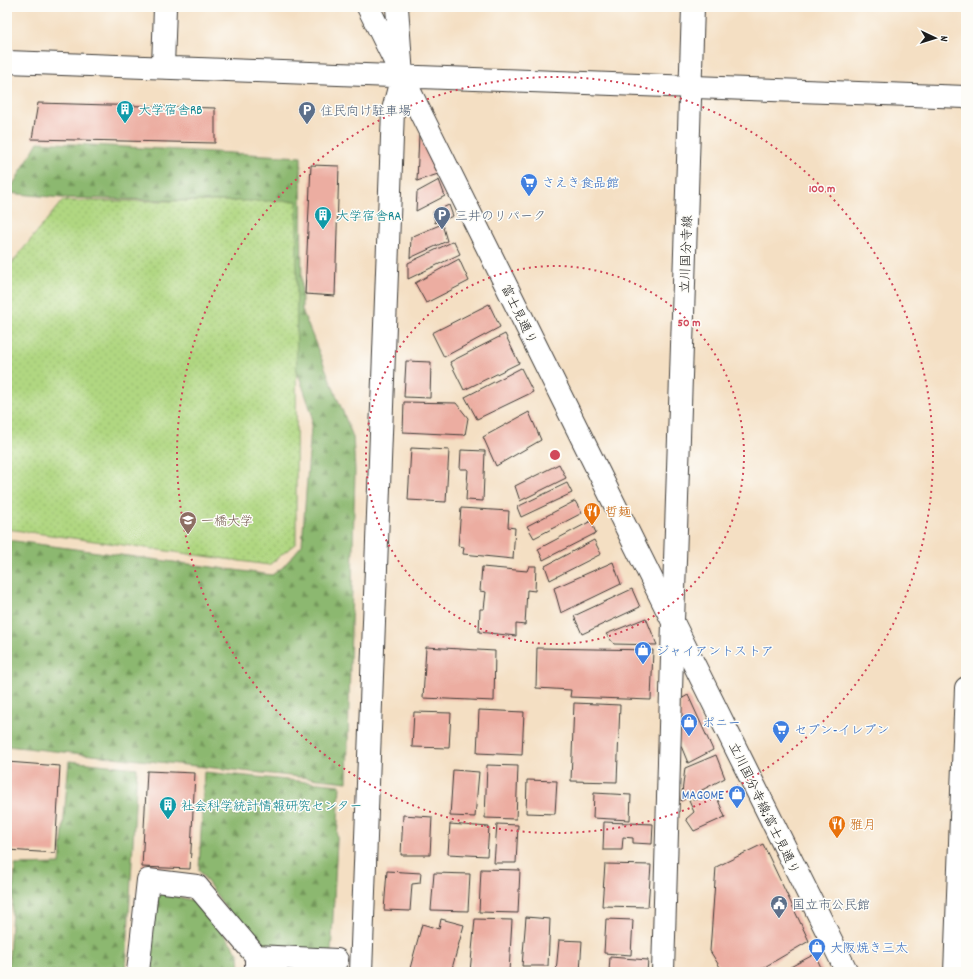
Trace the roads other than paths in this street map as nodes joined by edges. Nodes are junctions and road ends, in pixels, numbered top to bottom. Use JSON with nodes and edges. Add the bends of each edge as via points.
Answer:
{"nodes":[{"id":1,"x":165,"y":7,"type":"edge"},
{"id":2,"x":368,"y":7,"type":"edge"},
{"id":3,"x":397,"y":7,"type":"edge"},
{"id":4,"x":693,"y":7,"type":"edge"},
{"id":5,"x":7,"y":62,"type":"edge"},
{"id":6,"x":162,"y":67,"type":"junction"},
{"id":7,"x":402,"y":76,"type":"junction"},
{"id":8,"x":690,"y":88,"type":"junction"},
{"id":9,"x":966,"y":97,"type":"edge"},
{"id":10,"x":673,"y":622,"type":"junction"},
{"id":11,"x":966,"y":688,"type":"edge"},
{"id":12,"x":256,"y":964,"type":"edge"},
{"id":13,"x":138,"y":972,"type":"edge"},
{"id":14,"x":361,"y":972,"type":"edge"},
{"id":15,"x":663,"y":972,"type":"edge"},
{"id":16,"x":847,"y":972,"type":"edge"},
{"id":17,"x":955,"y":972,"type":"edge"}],
"edges":[{"from":1,"to":6,"type":"street"},
{"from":2,"to":7,"type":"street","name":"富士見通り"},
{"from":3,"to":7,"type":"street"},
{"from":4,"to":8,"type":"street","name":"立川国分寺線"},
{"from":5,"to":6,"type":"street"},
{"from":6,"to":7,"type":"street"},
{"from":7,"to":8,"type":"street"},
{"from":7,"to":10,"type":"street","name":"富士見通り"},
{"from":7,"to":14,"type":"street","via":[[393,110]]},
{"from":8,"to":9,"type":"street"},
{"from":8,"to":10,"type":"street","name":"立川国分寺線"},
{"from":10,"to":15,"type":"street","name":"立川国分寺線"},
{"from":10,"to":16,"type":"street","name":"立川国分寺線;富士見通り"},
{"from":11,"to":17,"type":"street"},
{"from":12,"to":13,"type":"street","via":[[197,886],[148,880]]}]}
